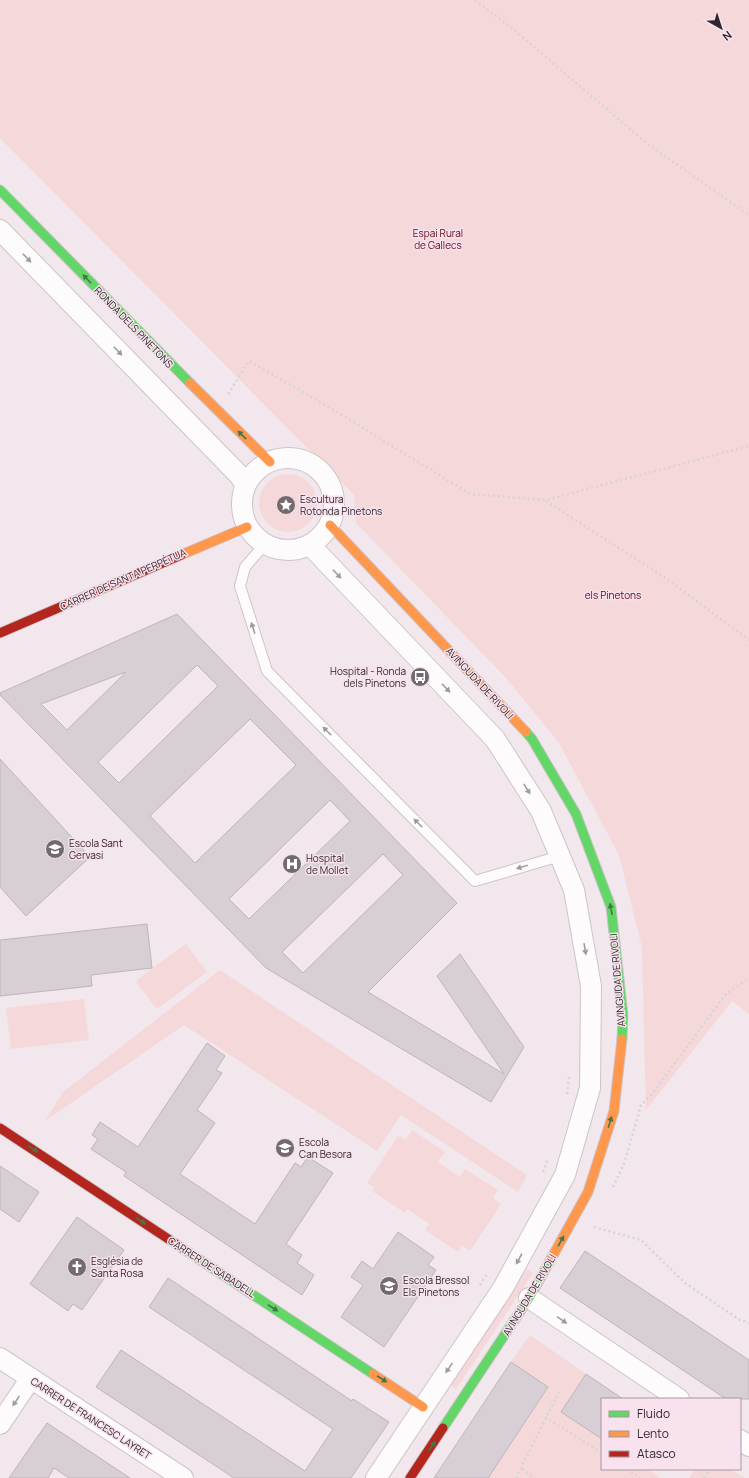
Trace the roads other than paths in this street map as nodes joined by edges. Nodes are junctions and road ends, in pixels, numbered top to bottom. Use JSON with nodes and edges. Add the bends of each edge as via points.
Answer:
{"nodes":[{"id":1,"x":0,"y":190,"type":"edge"},
{"id":2,"x":0,"y":230,"type":"edge"},
{"id":3,"x":270,"y":462,"type":"junction"},
{"id":4,"x":246,"y":485,"type":"junction"},
{"id":5,"x":330,"y":525,"type":"junction"},
{"id":6,"x":247,"y":527,"type":"junction"},
{"id":7,"x":265,"y":544,"type":"junction"},
{"id":8,"x":310,"y":545,"type":"junction"},
{"id":9,"x":0,"y":634,"type":"edge"},
{"id":10,"x":560,"y":856,"type":"junction"},
{"id":11,"x":0,"y":1128,"type":"edge"},
{"id":12,"x":529,"y":1298,"type":"junction"},
{"id":13,"x":0,"y":1358,"type":"edge"},
{"id":14,"x":31,"y":1378,"type":"junction"},
{"id":15,"x":678,"y":1398,"type":"edge"},
{"id":16,"x":423,"y":1407,"type":"junction"},
{"id":17,"x":0,"y":1424,"type":"edge"},
{"id":18,"x":183,"y":1478,"type":"edge"},
{"id":19,"x":376,"y":1478,"type":"edge"},
{"id":20,"x":410,"y":1478,"type":"edge"}],
"edges":[{"from":3,"to":1,"type":"street","name":"RONDA DELS PINETONS","one_way":true},
{"from":2,"to":4,"type":"street","one_way":true,"via":[[240,475]]},
{"from":3,"to":4,"type":"street","via":[[256,471]]},
{"from":3,"to":5,"type":"street","via":[[293,458],[312,465],[322,473],[330,484],[335,504]]},
{"from":4,"to":6,"type":"street","via":[[242,498],[242,513]]},
{"from":5,"to":8,"type":"street","via":[[322,536]]},
{"from":12,"to":5,"type":"street","name":"AVINGUDA DE RIVOLI","one_way":true,"via":[[588,1192],[614,1111],[620,1064],[622,1015],[611,907],[576,814],[532,739]]},
{"from":6,"to":7,"type":"street"},
{"from":6,"to":9,"type":"street","name":"CARRER DE SANTA PERPÈTUA"},
{"from":7,"to":8,"type":"street","via":[[276,549],[299,550]]},
{"from":10,"to":7,"type":"lane","one_way":true,"via":[[475,881],[267,671],[240,586],[245,567]]},
{"from":8,"to":10,"type":"street","one_way":true,"via":[[495,738],[541,811]]},
{"from":10,"to":16,"type":"street","one_way":true,"via":[[574,890],[591,986],[590,1088],[565,1175],[503,1288]]},
{"from":11,"to":16,"type":"street","name":"CARRER DE SABADELL","one_way":true},
{"from":12,"to":15,"type":"street","one_way":true},
{"from":20,"to":12,"type":"street","name":"AVINGUDA DE RIVOLI","one_way":true},
{"from":13,"to":14,"type":"street","name":"CARRER DE FRANCESC LAYRET"},
{"from":14,"to":17,"type":"street","one_way":true},
{"from":14,"to":18,"type":"street","name":"CARRER DE FRANCESC LAYRET"},
{"from":16,"to":19,"type":"street"}]}
